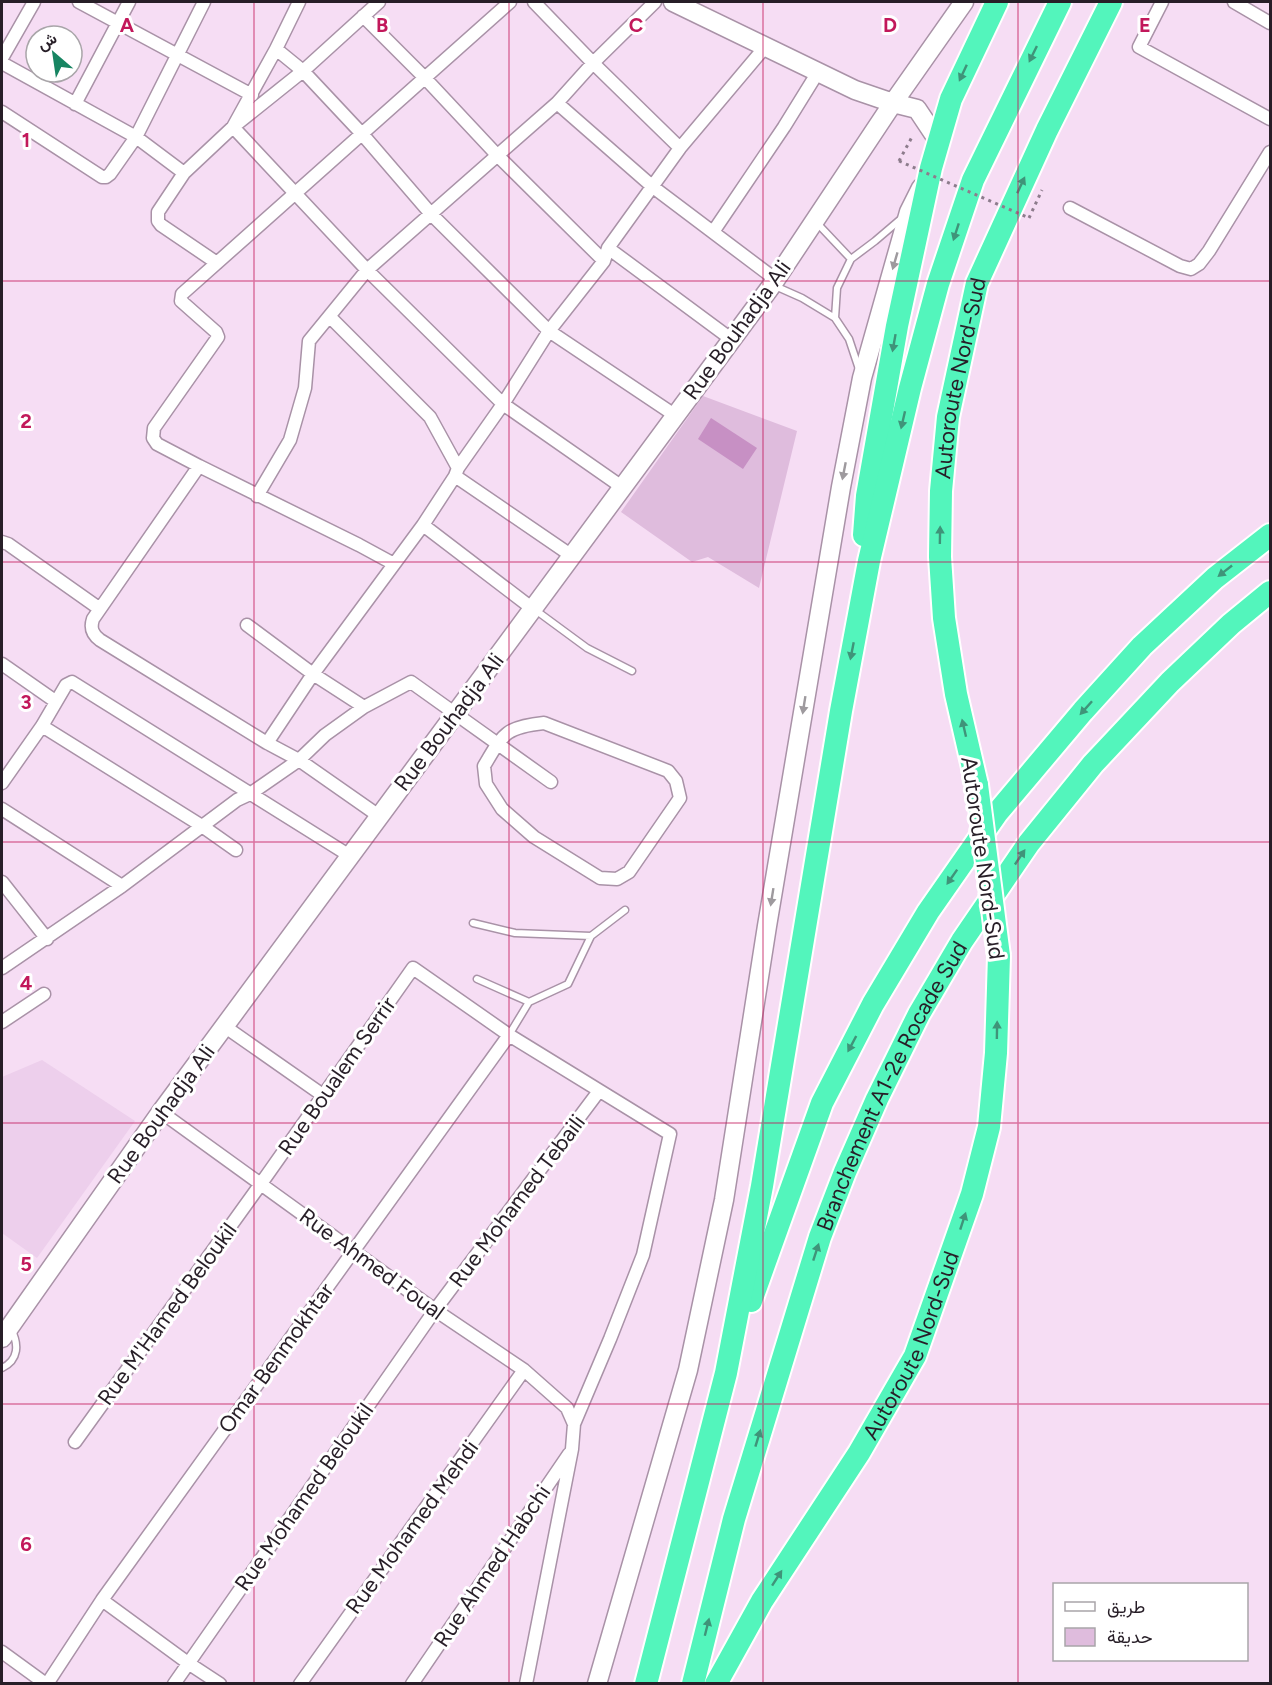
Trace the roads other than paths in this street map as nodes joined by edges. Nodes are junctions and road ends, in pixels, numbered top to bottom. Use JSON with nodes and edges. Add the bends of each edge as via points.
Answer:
{"nodes":[{"id":1,"x":34,"y":2,"type":"edge"},
{"id":2,"x":79,"y":2,"type":"edge"},
{"id":3,"x":129,"y":2,"type":"edge"},
{"id":4,"x":204,"y":2,"type":"edge"},
{"id":5,"x":299,"y":2,"type":"edge"},
{"id":6,"x":379,"y":2,"type":"edge"},
{"id":7,"x":510,"y":2,"type":"edge"},
{"id":8,"x":534,"y":2,"type":"edge"},
{"id":9,"x":655,"y":2,"type":"edge"},
{"id":10,"x":673,"y":2,"type":"edge"},
{"id":11,"x":997,"y":2,"type":"edge"},
{"id":12,"x":1060,"y":2,"type":"edge"},
{"id":13,"x":1111,"y":2,"type":"edge"},
{"id":14,"x":1162,"y":2,"type":"edge"},
{"id":15,"x":1234,"y":2,"type":"edge"},
{"id":16,"x":959,"y":3,"type":"edge"},
{"id":17,"x":363,"y":16,"type":"junction"},
{"id":18,"x":117,"y":23,"type":"junction"},
{"id":19,"x":1270,"y":23,"type":"edge"},
{"id":20,"x":765,"y":47,"type":"junction"},
{"id":21,"x":276,"y":49,"type":"junction"},
{"id":22,"x":177,"y":55,"type":"junction"},
{"id":23,"x":2,"y":58,"type":"edge"},
{"id":24,"x":2,"y":63,"type":"edge"},
{"id":25,"x":593,"y":63,"type":"junction"},
{"id":26,"x":303,"y":71,"type":"junction"},
{"id":27,"x":818,"y":72,"type":"junction"},
{"id":28,"x":424,"y":77,"type":"junction"},
{"id":29,"x":252,"y":95,"type":"junction"},
{"id":30,"x":557,"y":103,"type":"junction"},
{"id":31,"x":892,"y":103,"type":"junction"},
{"id":32,"x":75,"y":104,"type":"junction"},
{"id":33,"x":2,"y":112,"type":"edge"},
{"id":34,"x":1269,"y":117,"type":"edge"},
{"id":35,"x":233,"y":127,"type":"junction"},
{"id":36,"x":363,"y":135,"type":"junction"},
{"id":37,"x":136,"y":137,"type":"junction"},
{"id":38,"x":939,"y":142,"type":"junction"},
{"id":39,"x":680,"y":148,"type":"junction"},
{"id":40,"x":1270,"y":152,"type":"edge"},
{"id":41,"x":497,"y":155,"type":"junction"},
{"id":42,"x":931,"y":168,"type":"junction"},
{"id":43,"x":184,"y":173,"type":"junction"},
{"id":44,"x":653,"y":187,"type":"junction"},
{"id":45,"x":297,"y":193,"type":"junction"},
{"id":46,"x":1070,"y":208,"type":"dead end"},
{"id":47,"x":909,"y":212,"type":"junction"},
{"id":48,"x":431,"y":214,"type":"junction"},
{"id":49,"x":814,"y":220,"type":"junction"},
{"id":50,"x":713,"y":232,"type":"junction"},
{"id":51,"x":608,"y":248,"type":"junction"},
{"id":52,"x":851,"y":259,"type":"junction"},
{"id":53,"x":604,"y":261,"type":"junction"},
{"id":54,"x":218,"y":263,"type":"junction"},
{"id":55,"x":367,"y":270,"type":"junction"},
{"id":56,"x":774,"y":282,"type":"junction"},
{"id":57,"x":330,"y":317,"type":"junction"},
{"id":58,"x":835,"y":318,"type":"junction"},
{"id":59,"x":549,"y":331,"type":"junction"},
{"id":60,"x":731,"y":339,"type":"junction"},
{"id":61,"x":862,"y":378,"type":"junction"},
{"id":62,"x":503,"y":404,"type":"junction"},
{"id":63,"x":676,"y":416,"type":"junction"},
{"id":64,"x":199,"y":466,"type":"junction"},
{"id":65,"x":456,"y":472,"type":"junction"},
{"id":66,"x":622,"y":487,"type":"junction"},
{"id":67,"x":257,"y":496,"type":"junction"},
{"id":68,"x":423,"y":525,"type":"junction"},
{"id":69,"x":1270,"y":535,"type":"edge"},
{"id":70,"x":2,"y":542,"type":"edge"},
{"id":71,"x":572,"y":556,"type":"junction"},
{"id":72,"x":394,"y":564,"type":"junction"},
{"id":73,"x":1270,"y":592,"type":"edge"},
{"id":74,"x":100,"y":609,"type":"junction"},
{"id":75,"x":533,"y":609,"type":"junction"},
{"id":76,"x":859,"y":615,"type":"junction"},
{"id":77,"x":247,"y":625,"type":"dead end"},
{"id":78,"x":2,"y":664,"type":"edge"},
{"id":79,"x":632,"y":671,"type":"dead end"},
{"id":80,"x":313,"y":674,"type":"junction"},
{"id":81,"x":56,"y":701,"type":"junction"},
{"id":82,"x":364,"y":707,"type":"junction"},
{"id":83,"x":456,"y":714,"type":"junction"},
{"id":84,"x":42,"y":726,"type":"junction"},
{"id":85,"x":267,"y":743,"type":"junction"},
{"id":86,"x":497,"y":744,"type":"junction"},
{"id":87,"x":299,"y":760,"type":"junction"},
{"id":88,"x":551,"y":782,"type":"dead end"},
{"id":89,"x":2,"y":783,"type":"edge"},
{"id":90,"x":250,"y":794,"type":"junction"},
{"id":91,"x":2,"y":809,"type":"edge"},
{"id":92,"x":379,"y":816,"type":"junction"},
{"id":93,"x":202,"y":826,"type":"junction"},
{"id":94,"x":236,"y":850,"type":"dead end"},
{"id":95,"x":350,"y":856,"type":"junction"},
{"id":96,"x":2,"y":882,"type":"edge"},
{"id":97,"x":122,"y":886,"type":"junction"},
{"id":98,"x":625,"y":910,"type":"dead end"},
{"id":99,"x":473,"y":922,"type":"dead end"},
{"id":100,"x":591,"y":936,"type":"junction"},
{"id":101,"x":47,"y":939,"type":"junction"},
{"id":102,"x":2,"y":968,"type":"edge"},
{"id":103,"x":477,"y":979,"type":"dead end"},
{"id":104,"x":44,"y":994,"type":"dead end"},
{"id":105,"x":530,"y":1002,"type":"junction"},
{"id":106,"x":2,"y":1022,"type":"edge"},
{"id":107,"x":224,"y":1026,"type":"junction"},
{"id":108,"x":509,"y":1035,"type":"junction"},
{"id":109,"x":598,"y":1091,"type":"junction"},
{"id":110,"x":324,"y":1096,"type":"junction"},
{"id":111,"x":161,"y":1112,"type":"junction"},
{"id":112,"x":260,"y":1185,"type":"junction"},
{"id":113,"x":353,"y":1251,"type":"junction"},
{"id":114,"x":435,"y":1310,"type":"junction"},
{"id":115,"x":6,"y":1333,"type":"edge"},
{"id":116,"x":2,"y":1368,"type":"edge"},
{"id":117,"x":524,"y":1370,"type":"junction"},
{"id":118,"x":726,"y":1373,"type":"junction"},
{"id":119,"x":574,"y":1424,"type":"junction"},
{"id":120,"x":75,"y":1442,"type":"dead end"},
{"id":121,"x":572,"y":1449,"type":"junction"},
{"id":122,"x":102,"y":1600,"type":"junction"},
{"id":123,"x":2,"y":1652,"type":"edge"},
{"id":124,"x":188,"y":1663,"type":"junction"},
{"id":125,"x":46,"y":1683,"type":"edge"},
{"id":126,"x":174,"y":1683,"type":"edge"},
{"id":127,"x":220,"y":1683,"type":"edge"},
{"id":128,"x":300,"y":1683,"type":"edge"},
{"id":129,"x":412,"y":1683,"type":"edge"},
{"id":130,"x":526,"y":1683,"type":"edge"},
{"id":131,"x":597,"y":1683,"type":"edge"},
{"id":132,"x":646,"y":1683,"type":"edge"},
{"id":133,"x":693,"y":1683,"type":"edge"},
{"id":134,"x":716,"y":1683,"type":"edge"}],
"edges":[{"from":1,"to":23,"type":"street"},
{"from":2,"to":18,"type":"street"},
{"from":3,"to":18,"type":"street"},
{"from":4,"to":22,"type":"street"},
{"from":5,"to":21,"type":"street"},
{"from":6,"to":17,"type":"street"},
{"from":7,"to":28,"type":"street"},
{"from":8,"to":25,"type":"street"},
{"from":9,"to":25,"type":"street"},
{"from":10,"to":20,"type":"main road"},
{"from":11,"to":38,"type":"highway","one_way":true,"via":[[951,99]]},
{"from":12,"to":76,"type":"highway","name":"Autoroute Nord-Sud","one_way":true,"via":[[973,180],[938,284],[904,411]]},
{"from":134,"to":13,"type":"highway","name":"Autoroute Nord-Sud","one_way":true,"bridge":true,"via":[[762,1601],[859,1453],[915,1356],[972,1194],[989,1127],[999,956],[977,785],[944,618],[941,491],[948,417],[977,283]]},
{"from":14,"to":34,"type":"street","via":[[1139,47]]},
{"from":15,"to":19,"type":"street"},
{"from":16,"to":31,"type":"main road","name":"Rue Bouhadja Ali"},
{"from":17,"to":26,"type":"street"},
{"from":17,"to":28,"type":"street"},
{"from":18,"to":22,"type":"street"},
{"from":18,"to":32,"type":"street"},
{"from":20,"to":27,"type":"main road"},
{"from":20,"to":39,"type":"street"},
{"from":21,"to":26,"type":"street"},
{"from":21,"to":29,"type":"street"},
{"from":22,"to":29,"type":"street"},
{"from":22,"to":37,"type":"street"},
{"from":24,"to":32,"type":"street"},
{"from":25,"to":30,"type":"street"},
{"from":25,"to":39,"type":"street"},
{"from":26,"to":35,"type":"street"},
{"from":26,"to":36,"type":"street"},
{"from":27,"to":31,"type":"main road"},
{"from":27,"to":50,"type":"street"},
{"from":28,"to":36,"type":"street"},
{"from":28,"to":41,"type":"street"},
{"from":29,"to":35,"type":"street"},
{"from":30,"to":41,"type":"street"},
{"from":30,"to":44,"type":"street"},
{"from":31,"to":38,"type":"main road","via":[[917,109]]},
{"from":31,"to":49,"type":"main road","name":"Rue Bouhadja Ali"},
{"from":32,"to":37,"type":"street"},
{"from":33,"to":37,"type":"street","via":[[102,177],[110,174]]},
{"from":35,"to":43,"type":"street"},
{"from":35,"to":45,"type":"street"},
{"from":36,"to":45,"type":"street"},
{"from":36,"to":48,"type":"street"},
{"from":37,"to":43,"type":"street"},
{"from":38,"to":42,"type":"highway"},
{"from":39,"to":44,"type":"street"},
{"from":40,"to":46,"type":"street","via":[[1209,251],[1191,269]]},
{"from":41,"to":48,"type":"street"},
{"from":41,"to":53,"type":"street"},
{"from":42,"to":47,"type":"main road"},
{"from":42,"to":76,"type":"highway","one_way":true,"via":[[897,326],[867,496]]},
{"from":43,"to":54,"type":"street","via":[[158,212],[158,221]]},
{"from":44,"to":50,"type":"street"},
{"from":44,"to":51,"type":"street"},
{"from":45,"to":54,"type":"street"},
{"from":45,"to":55,"type":"street"},
{"from":47,"to":52,"type":"lane"},
{"from":47,"to":61,"type":"main road","one_way":true},
{"from":48,"to":55,"type":"street"},
{"from":48,"to":59,"type":"street"},
{"from":49,"to":52,"type":"lane"},
{"from":49,"to":56,"type":"main road","name":"Rue Bouhadja Ali"},
{"from":50,"to":56,"type":"street"},
{"from":51,"to":53,"type":"street"},
{"from":51,"to":60,"type":"street"},
{"from":52,"to":58,"type":"lane","via":[[837,288]]},
{"from":53,"to":59,"type":"street"},
{"from":54,"to":64,"type":"street","via":[[181,297],[218,337],[154,428],[153,438],[157,444]]},
{"from":55,"to":57,"type":"street"},
{"from":55,"to":62,"type":"street"},
{"from":56,"to":58,"type":"lane"},
{"from":56,"to":60,"type":"main road","name":"Rue Bouhadja Ali"},
{"from":57,"to":65,"type":"street","via":[[430,417]]},
{"from":57,"to":67,"type":"street","via":[[309,341],[305,388],[290,440]]},
{"from":58,"to":61,"type":"lane","via":[[849,339]]},
{"from":59,"to":62,"type":"street"},
{"from":59,"to":63,"type":"street"},
{"from":60,"to":63,"type":"main road","name":"Rue Bouhadja Ali"},
{"from":61,"to":131,"type":"main road","one_way":true,"via":[[724,1200],[688,1370]]},
{"from":62,"to":65,"type":"street"},
{"from":62,"to":66,"type":"street"},
{"from":63,"to":66,"type":"main road","name":"Rue Bouhadja Ali"},
{"from":64,"to":67,"type":"street"},
{"from":64,"to":74,"type":"street"},
{"from":65,"to":68,"type":"street"},
{"from":65,"to":71,"type":"street"},
{"from":66,"to":71,"type":"main road","name":"Rue Bouhadja Ali"},
{"from":67,"to":72,"type":"street"},
{"from":68,"to":72,"type":"street"},
{"from":68,"to":75,"type":"street"},
{"from":69,"to":118,"type":"highway","name":"Branchement A1-2e Rocade Sud","one_way":true,"via":[[1215,578],[1142,646],[1083,711],[997,813],[928,912],[873,1004],[822,1103]]},
{"from":70,"to":74,"type":"street"},
{"from":71,"to":75,"type":"main road","name":"Rue Bouhadja Ali"},
{"from":72,"to":80,"type":"street"},
{"from":133,"to":73,"type":"highway","name":"Branchement A1-2e Rocade Sud","one_way":true,"via":[[734,1519],[820,1237],[877,1099],[920,1014],[962,941],[1029,843],[1093,764],[1170,682]]},
{"from":74,"to":85,"type":"street","via":[[92,624],[96,637]]},
{"from":75,"to":79,"type":"lane","via":[[587,648]]},
{"from":75,"to":83,"type":"main road","name":"Rue Bouhadja Ali"},
{"from":76,"to":118,"type":"highway","name":"Autoroute Nord-Sud","one_way":true,"via":[[762,1186]]},
{"from":77,"to":80,"type":"street"},
{"from":78,"to":81,"type":"street"},
{"from":80,"to":82,"type":"street"},
{"from":80,"to":85,"type":"street"},
{"from":81,"to":84,"type":"street"},
{"from":81,"to":90,"type":"street","via":[[72,682]]},
{"from":82,"to":83,"type":"street","via":[[411,682]]},
{"from":82,"to":87,"type":"street"},
{"from":83,"to":86,"type":"street"},
{"from":83,"to":92,"type":"main road","name":"Rue Bouhadja Ali"},
{"from":84,"to":89,"type":"street"},
{"from":84,"to":93,"type":"street"},
{"from":85,"to":87,"type":"street"},
{"from":86,"to":86,"type":"street","via":[[484,766],[486,784],[502,809],[534,837],[600,878],[617,879],[629,872],[680,798],[676,781],[668,771],[544,723],[522,725]]},
{"from":86,"to":88,"type":"street"},
{"from":87,"to":90,"type":"street"},
{"from":87,"to":92,"type":"street"},
{"from":90,"to":93,"type":"street"},
{"from":90,"to":95,"type":"street"},
{"from":91,"to":97,"type":"street"},
{"from":92,"to":95,"type":"main road","name":"Rue Bouhadja Ali"},
{"from":93,"to":94,"type":"street"},
{"from":93,"to":97,"type":"street"},
{"from":95,"to":107,"type":"main road","name":"Rue Bouhadja Ali"},
{"from":96,"to":101,"type":"street"},
{"from":97,"to":101,"type":"street"},
{"from":98,"to":100,"type":"lane"},
{"from":99,"to":100,"type":"lane","via":[[515,933]]},
{"from":100,"to":105,"type":"lane","via":[[568,984]]},
{"from":101,"to":102,"type":"street"},
{"from":103,"to":105,"type":"lane"},
{"from":104,"to":106,"type":"street"},
{"from":105,"to":108,"type":"lane"},
{"from":107,"to":110,"type":"street"},
{"from":107,"to":111,"type":"main road","name":"Rue Bouhadja Ali"},
{"from":108,"to":109,"type":"street"},
{"from":108,"to":110,"type":"street","name":"Rue Boualem Serrir","via":[[413,968]]},
{"from":108,"to":113,"type":"street","name":"Omar Benmokhtar"},
{"from":109,"to":114,"type":"street","name":"Rue Mohamed Tebaili"},
{"from":109,"to":119,"type":"street","via":[[670,1134],[643,1255]]},
{"from":110,"to":112,"type":"street","name":"Rue Boualem Serrir"},
{"from":111,"to":112,"type":"street","name":"Rue Ahmed Foual"},
{"from":111,"to":115,"type":"main road","name":"Rue Bouhadja Ali"},
{"from":112,"to":113,"type":"street","name":"Rue Ahmed Foual"},
{"from":112,"to":120,"type":"street","name":"Rue M'Hamed Beloukil"},
{"from":113,"to":114,"type":"street","name":"Rue Ahmed Foual"},
{"from":113,"to":122,"type":"street","name":"Omar Benmokhtar"},
{"from":114,"to":117,"type":"street","name":"Rue Ahmed Foual"},
{"from":114,"to":124,"type":"street","name":"Rue Mohamed Beloukil"},
{"from":115,"to":116,"type":"lane","via":[[15,1338],[17,1348],[14,1359]]},
{"from":117,"to":119,"type":"street","name":"Rue Ahmed Foual","via":[[567,1408]]},
{"from":117,"to":128,"type":"street","name":"Rue Mohamed Mehdi"},
{"from":118,"to":132,"type":"highway","name":"Autoroute Nord-Sud"},
{"from":119,"to":121,"type":"street"},
{"from":121,"to":129,"type":"street","name":"Rue Ahmed Habchi"},
{"from":121,"to":130,"type":"street"},
{"from":122,"to":124,"type":"street"},
{"from":122,"to":125,"type":"street","name":"Omar Benmokhtar"},
{"from":123,"to":125,"type":"street"},
{"from":124,"to":126,"type":"street","name":"Rue Mohamed Beloukil"},
{"from":124,"to":127,"type":"street"}]}
